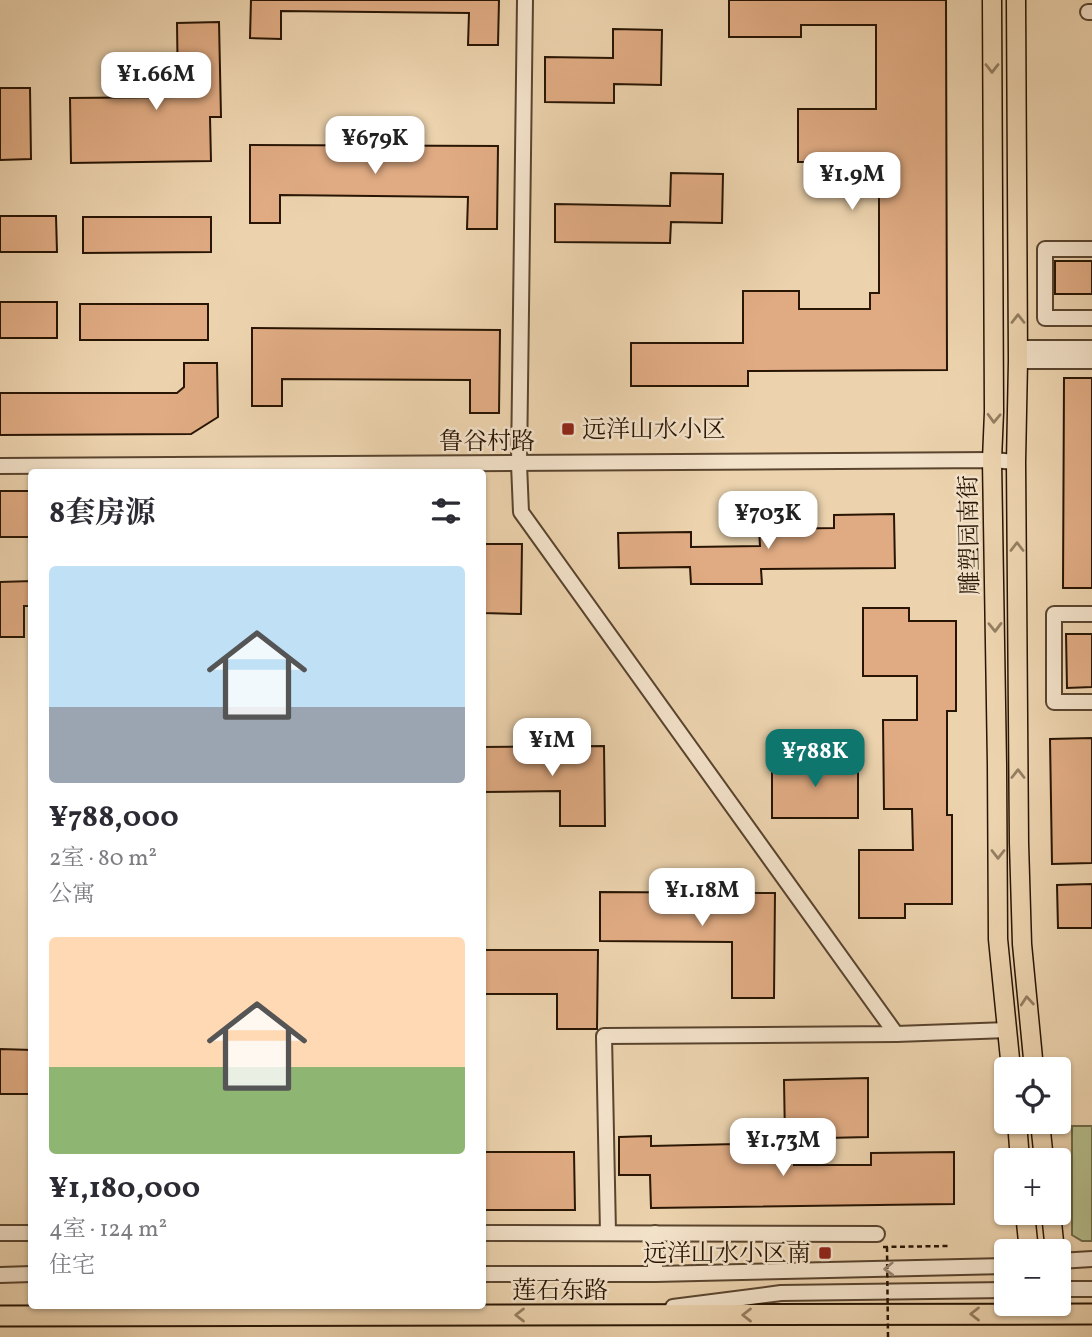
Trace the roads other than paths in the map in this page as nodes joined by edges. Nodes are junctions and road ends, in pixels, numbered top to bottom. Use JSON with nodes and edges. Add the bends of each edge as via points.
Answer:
{"nodes":[{"id":1,"x":525,"y":0,"type":"edge"},
{"id":2,"x":992,"y":0,"type":"edge"},
{"id":3,"x":1016,"y":0,"type":"edge"},
{"id":4,"x":1092,"y":249,"type":"edge"},
{"id":5,"x":1092,"y":318,"type":"edge"},
{"id":6,"x":1092,"y":348,"type":"edge"},
{"id":7,"x":1018,"y":354,"type":"junction"},
{"id":8,"x":1092,"y":361,"type":"edge"},
{"id":9,"x":992,"y":460,"type":"junction"},
{"id":10,"x":1016,"y":462,"type":"junction"},
{"id":11,"x":519,"y":464,"type":"junction"},
{"id":12,"x":0,"y":466,"type":"edge"},
{"id":13,"x":1092,"y":614,"type":"edge"},
{"id":14,"x":1092,"y":702,"type":"edge"},
{"id":15,"x":1008,"y":1030,"type":"junction"},
{"id":16,"x":896,"y":1034,"type":"junction"},
{"id":17,"x":1011,"y":1057,"type":"edge"},
{"id":18,"x":1033,"y":1057,"type":"edge"},
{"id":19,"x":0,"y":1233,"type":"edge"},
{"id":20,"x":28,"y":1233,"type":"edge"},
{"id":21,"x":486,"y":1233,"type":"edge"},
{"id":22,"x":608,"y":1233,"type":"junction"},
{"id":23,"x":655,"y":1233,"type":"junction"},
{"id":24,"x":877,"y":1234,"type":"dead end"},
{"id":25,"x":1092,"y":1259,"type":"edge"},
{"id":26,"x":1071,"y":1260,"type":"edge"},
{"id":27,"x":994,"y":1266,"type":"edge"},
{"id":28,"x":28,"y":1274,"type":"edge"},
{"id":29,"x":486,"y":1274,"type":"edge"},
{"id":30,"x":655,"y":1274,"type":"junction"},
{"id":31,"x":0,"y":1275,"type":"edge"},
{"id":32,"x":1071,"y":1289,"type":"edge"},
{"id":33,"x":1092,"y":1289,"type":"edge"},
{"id":34,"x":994,"y":1290,"type":"edge"},
{"id":35,"x":1092,"y":1314,"type":"edge"},
{"id":36,"x":615,"y":1315,"type":"junction"},
{"id":37,"x":0,"y":1316,"type":"edge"}],
"edges":[{"from":1,"to":11,"type":"street"},
{"from":2,"to":9,"type":"main road","name":"雕塑园南街","one_way":true},
{"from":7,"to":3,"type":"main road","name":"雕塑园南街","one_way":true},
{"from":4,"to":5,"type":"street","via":[[1045,248],[1045,317]]},
{"from":6,"to":7,"type":"street"},
{"from":7,"to":8,"type":"street"},
{"from":7,"to":10,"type":"main road","name":"雕塑园南街"},
{"from":9,"to":10,"type":"street","name":"鲁谷村路"},
{"from":9,"to":11,"type":"street","name":"鲁谷村路"},
{"from":9,"to":15,"type":"main road","name":"雕塑园南街","one_way":true,"via":[[998,939]]},
{"from":18,"to":10,"type":"main road","name":"雕塑园南街","one_way":true,"via":[[1021,944]]},
{"from":11,"to":12,"type":"street","name":"鲁谷村路"},
{"from":11,"to":16,"type":"street","via":[[522,512]]},
{"from":13,"to":14,"type":"street","via":[[1054,614],[1054,702]]},
{"from":15,"to":16,"type":"street"},
{"from":15,"to":17,"type":"main road","name":"雕塑园南街"},
{"from":16,"to":22,"type":"street","via":[[604,1037]]},
{"from":19,"to":20,"type":"street"},
{"from":21,"to":22,"type":"street"},
{"from":22,"to":23,"type":"street"},
{"from":23,"to":24,"type":"street"},
{"from":23,"to":30,"type":"street"},
{"from":25,"to":26,"type":"street"},
{"from":27,"to":30,"type":"street","name":"莲石东路","one_way":true},
{"from":28,"to":31,"type":"street"},
{"from":29,"to":30,"type":"street","name":"莲石东路"},
{"from":32,"to":33,"type":"street"},
{"from":34,"to":36,"type":"street","via":[[781,1293]]},
{"from":35,"to":36,"type":"highway","name":"莲石东路","one_way":true},
{"from":36,"to":37,"type":"highway","name":"莲石东路","one_way":true}]}
